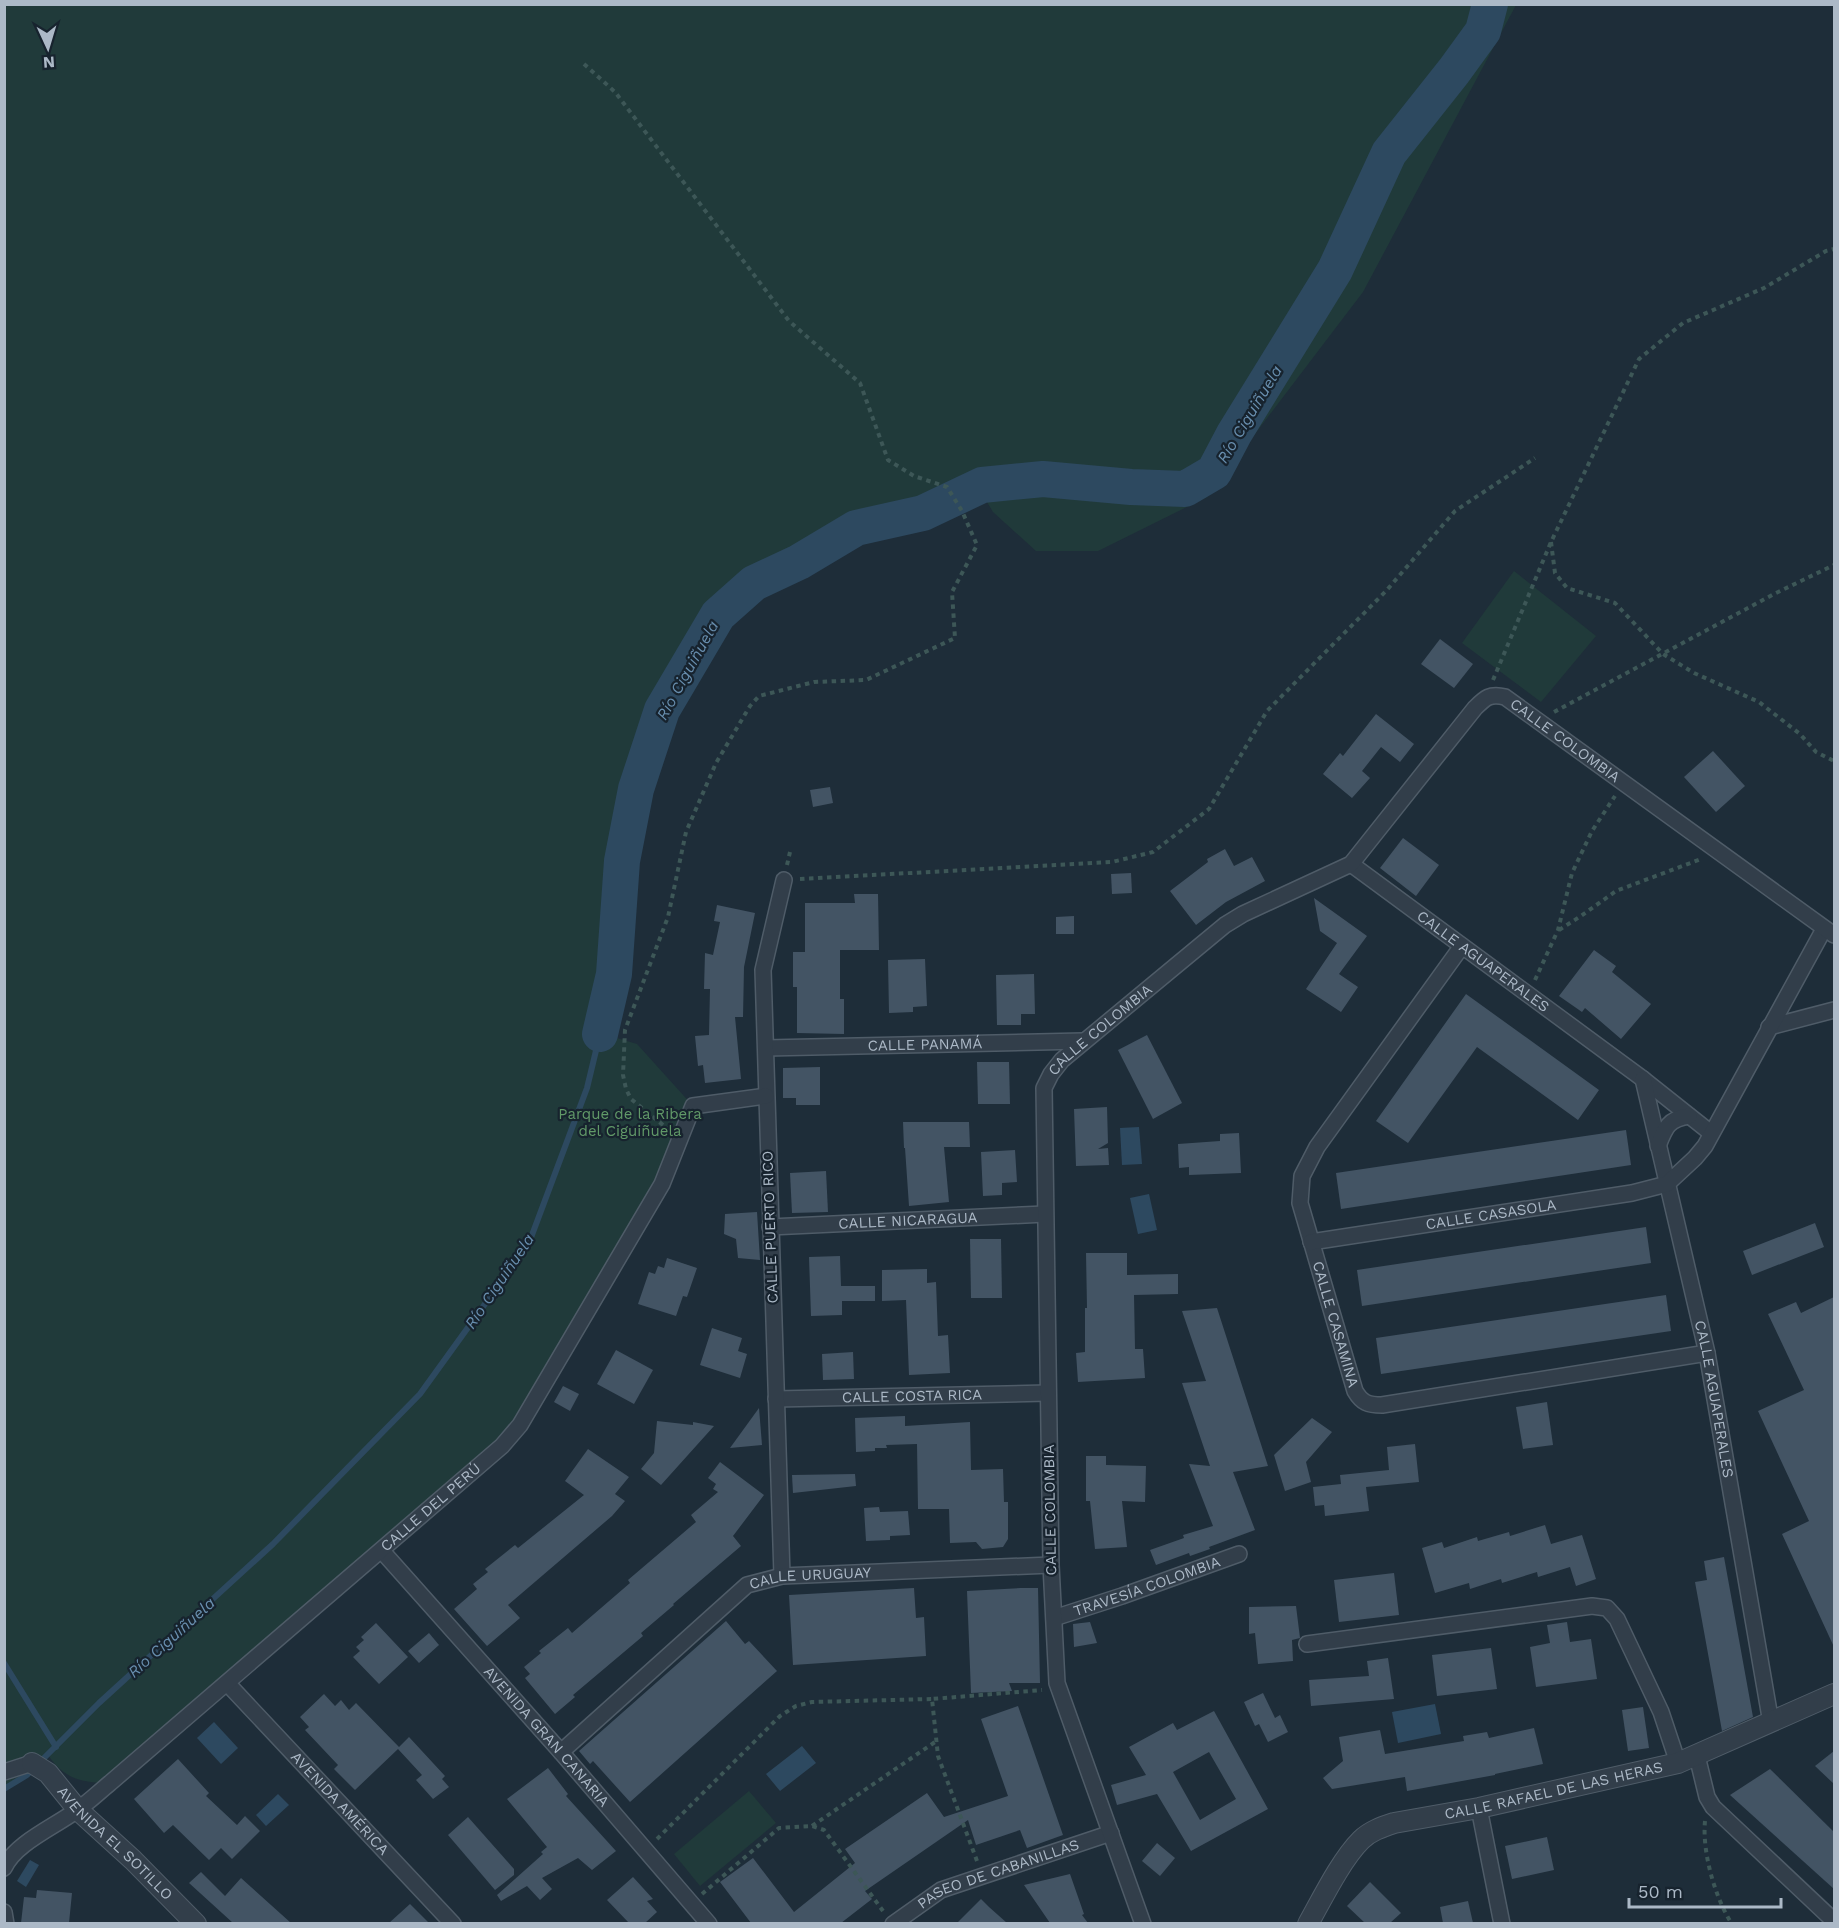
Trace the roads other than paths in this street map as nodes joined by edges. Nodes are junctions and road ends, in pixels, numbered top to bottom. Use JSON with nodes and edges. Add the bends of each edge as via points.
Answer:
{"nodes":[{"id":1,"x":1351,"y":864,"type":"junction"},
{"id":2,"x":784,"y":880,"type":"road end"},
{"id":3,"x":1829,"y":932,"type":"edge"},
{"id":4,"x":1462,"y":946,"type":"junction"},
{"id":5,"x":1834,"y":1010,"type":"edge"},
{"id":6,"x":1769,"y":1027,"type":"junction"},
{"id":7,"x":1083,"y":1041,"type":"junction"},
{"id":8,"x":766,"y":1048,"type":"junction"},
{"id":9,"x":1642,"y":1079,"type":"junction"},
{"id":10,"x":766,"y":1096,"type":"junction"},
{"id":11,"x":1689,"y":1116,"type":"junction"},
{"id":12,"x":1711,"y":1133,"type":"junction"},
{"id":13,"x":1658,"y":1146,"type":"junction"},
{"id":14,"x":1667,"y":1184,"type":"junction"},
{"id":15,"x":1045,"y":1214,"type":"junction"},
{"id":16,"x":770,"y":1227,"type":"junction"},
{"id":17,"x":1311,"y":1242,"type":"junction"},
{"id":18,"x":1707,"y":1353,"type":"junction"},
{"id":19,"x":1048,"y":1393,"type":"junction"},
{"id":20,"x":776,"y":1399,"type":"junction"},
{"id":21,"x":382,"y":1551,"type":"junction"},
{"id":22,"x":1239,"y":1554,"type":"dead end"},
{"id":23,"x":1051,"y":1565,"type":"junction"},
{"id":24,"x":782,"y":1576,"type":"junction"},
{"id":25,"x":1054,"y":1618,"type":"junction"},
{"id":26,"x":1307,"y":1644,"type":"dead end"},
{"id":27,"x":227,"y":1683,"type":"junction"},
{"id":28,"x":1834,"y":1694,"type":"edge"},
{"id":29,"x":1771,"y":1722,"type":"junction"},
{"id":30,"x":561,"y":1752,"type":"junction"},
{"id":31,"x":1683,"y":1755,"type":"junction"},
{"id":32,"x":40,"y":1768,"type":"joint"},
{"id":33,"x":4,"y":1773,"type":"edge"},
{"id":34,"x":1479,"y":1808,"type":"junction"},
{"id":35,"x":78,"y":1810,"type":"junction"},
{"id":36,"x":1111,"y":1833,"type":"junction"},
{"id":37,"x":4,"y":1868,"type":"edge"},
{"id":38,"x":4,"y":1912,"type":"edge"},
{"id":39,"x":889,"y":1919,"type":"edge"},
{"id":40,"x":1834,"y":1921,"type":"edge"},
{"id":41,"x":6,"y":1923,"type":"edge"},
{"id":42,"x":196,"y":1923,"type":"edge"},
{"id":43,"x":453,"y":1923,"type":"edge"},
{"id":44,"x":709,"y":1923,"type":"edge"},
{"id":45,"x":1143,"y":1923,"type":"edge"},
{"id":46,"x":1308,"y":1923,"type":"edge"},
{"id":47,"x":1502,"y":1923,"type":"edge"}],
"edges":[{"from":1,"to":3,"type":"street","name":"CALLE COLOMBIA","via":[[1486,697],[1496,695],[1505,697]]},
{"from":1,"to":4,"type":"street","name":"CALLE AGUAPERALES"},
{"from":1,"to":7,"type":"street","name":"CALLE COLOMBIA","via":[[1225,925]]},
{"from":2,"to":8,"type":"street","name":"CALLE PUERTO RICO","via":[[764,960]]},
{"from":3,"to":6,"type":"street","name":"CALLE COLOMBIA"},
{"from":4,"to":9,"type":"street","name":"CALLE AGUAPERALES"},
{"from":4,"to":17,"type":"street","name":"CALLE CASAMINA","via":[[1307,1166],[1302,1176],[1300,1203]]},
{"from":5,"to":6,"type":"street"},
{"from":6,"to":12,"type":"street","name":"CALLE COLOMBIA"},
{"from":7,"to":8,"type":"street","name":"CALLE PANAMÁ"},
{"from":7,"to":15,"type":"street","name":"CALLE COLOMBIA","via":[[1062,1060],[1044,1088]]},
{"from":8,"to":10,"type":"street","name":"CALLE PUERTO RICO"},
{"from":9,"to":11,"type":"street","name":"CALLE AGUAPERALES"},
{"from":9,"to":13,"type":"street","name":"CALLE AGUAPERALES"},
{"from":10,"to":16,"type":"street","name":"CALLE PUERTO RICO"},
{"from":10,"to":21,"type":"street","name":"CALLE DEL PERÚ","via":[[693,1106],[662,1184],[520,1425],[502,1446]]},
{"from":11,"to":12,"type":"street","name":"CALLE AGUAPERALES"},
{"from":11,"to":13,"type":"street","via":[[1670,1123]]},
{"from":12,"to":14,"type":"street","name":"CALLE COLOMBIA","via":[[1695,1158]]},
{"from":13,"to":14,"type":"street","name":"CALLE AGUAPERALES"},
{"from":14,"to":17,"type":"street","name":"CALLE CASASOLA","via":[[1632,1193]]},
{"from":14,"to":18,"type":"street","name":"CALLE AGUAPERALES"},
{"from":15,"to":16,"type":"street","name":"CALLE NICARAGUA"},
{"from":15,"to":19,"type":"street","name":"CALLE COLOMBIA"},
{"from":16,"to":20,"type":"street","name":"CALLE PUERTO RICO"},
{"from":17,"to":18,"type":"street","name":"CALLE CASAMINA","via":[[1355,1391],[1369,1405]]},
{"from":18,"to":29,"type":"street","name":"CALLE AGUAPERALES"},
{"from":19,"to":20,"type":"street","name":"CALLE COSTA RICA"},
{"from":19,"to":23,"type":"street","name":"CALLE COLOMBIA"},
{"from":20,"to":24,"type":"street","name":"CALLE PUERTO RICO"},
{"from":21,"to":27,"type":"street","name":"CALLE DEL PERÚ"},
{"from":21,"to":30,"type":"street","name":"AVENIDA GRAN CANARIA"},
{"from":22,"to":25,"type":"street","name":"TRAVESÍA COLOMBIA"},
{"from":23,"to":24,"type":"street","name":"CALLE URUGUAY"},
{"from":23,"to":25,"type":"street","name":"CALLE COLOMBIA"},
{"from":24,"to":30,"type":"street","name":"CALLE URUGUAY","via":[[747,1585]]},
{"from":25,"to":36,"type":"street","name":"CALLE COLOMBIA","via":[[1057,1683]]},
{"from":26,"to":31,"type":"street","name":"CALLE RAFAEL DE LAS HERAS","via":[[1602,1607],[1617,1619]]},
{"from":27,"to":35,"type":"street","name":"CALLE DEL PERÚ"},
{"from":27,"to":43,"type":"street","name":"AVENIDA AMÉRICA"},
{"from":28,"to":29,"type":"street","name":"CALLE RAFAEL DE LAS HERAS"},
{"from":29,"to":31,"type":"street","name":"CALLE RAFAEL DE LAS HERAS"},
{"from":30,"to":44,"type":"street","name":"AVENIDA GRAN CANARIA"},
{"from":31,"to":34,"type":"street","name":"CALLE RAFAEL DE LAS HERAS"},
{"from":31,"to":40,"type":"street","via":[[1713,1807]]},
{"from":32,"to":33,"type":"street"},
{"from":32,"to":35,"type":"street","name":"AVENIDA EL SOTILLO"},
{"from":34,"to":46,"type":"street","name":"CALLE RAFAEL DE LAS HERAS","via":[[1394,1823],[1367,1835],[1351,1852]]},
{"from":34,"to":47,"type":"street"},
{"from":35,"to":37,"type":"street","name":"CALLE DEL PERÚ","via":[[28,1842]]},
{"from":35,"to":42,"type":"street","name":"AVENIDA EL SOTILLO"},
{"from":36,"to":39,"type":"street","name":"PASEO DE CABANILLAS","via":[[941,1890]]},
{"from":36,"to":45,"type":"street","name":"CALLE COLOMBIA"},
{"from":38,"to":41,"type":"street"}]}
